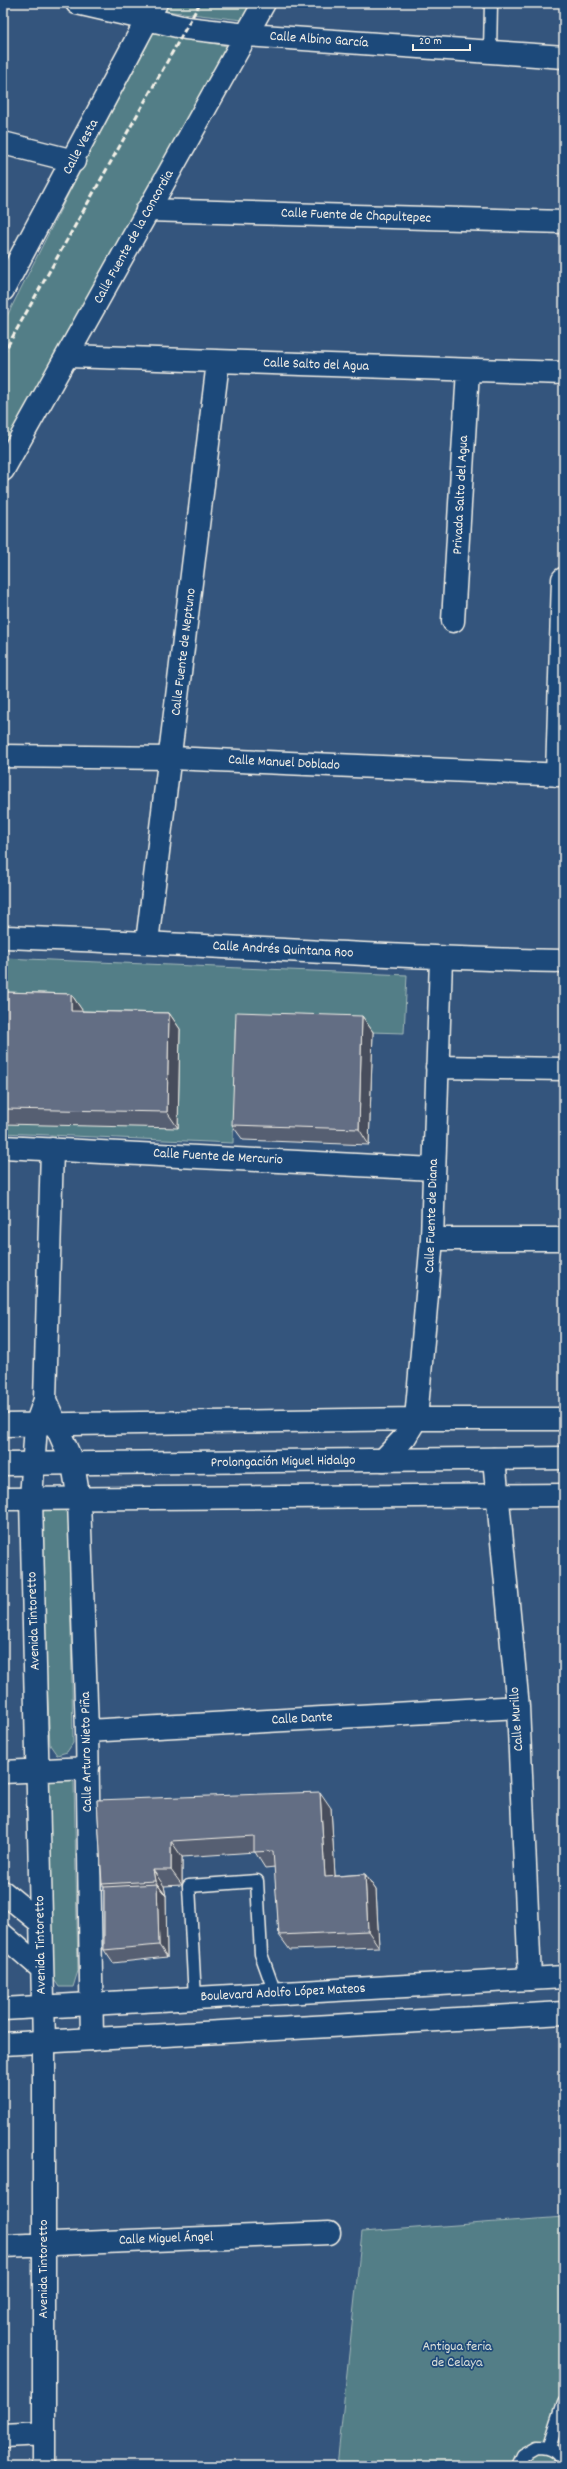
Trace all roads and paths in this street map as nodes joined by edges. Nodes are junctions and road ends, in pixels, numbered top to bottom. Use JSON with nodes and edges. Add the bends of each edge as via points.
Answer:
{"nodes":[{"id":1,"x":77,"y":3,"type":"edge"},
{"id":2,"x":264,"y":3,"type":"edge"},
{"id":3,"x":491,"y":3,"type":"edge"},
{"id":4,"x":152,"y":12,"type":"edge"},
{"id":5,"x":247,"y":35,"type":"junction"},
{"id":6,"x":490,"y":52,"type":"junction"},
{"id":7,"x":564,"y":57,"type":"edge"},
{"id":8,"x":3,"y":142,"type":"edge"},
{"id":9,"x":74,"y":161,"type":"junction"},
{"id":10,"x":147,"y":210,"type":"junction"},
{"id":11,"x":564,"y":222,"type":"edge"},
{"id":12,"x":3,"y":290,"type":"edge"},
{"id":13,"x":69,"y":356,"type":"junction"},
{"id":14,"x":218,"y":362,"type":"junction"},
{"id":15,"x":468,"y":370,"type":"junction"},
{"id":16,"x":564,"y":373,"type":"edge"},
{"id":17,"x":3,"y":470,"type":"edge"},
{"id":18,"x":563,"y":578,"type":"edge"},
{"id":19,"x":453,"y":621,"type":"dead end"},
{"id":20,"x":3,"y":756,"type":"edge"},
{"id":21,"x":171,"y":758,"type":"junction"},
{"id":22,"x":560,"y":775,"type":"edge"},
{"id":23,"x":3,"y":937,"type":"edge"},
{"id":24,"x":147,"y":942,"type":"junction"},
{"id":25,"x":442,"y":959,"type":"junction"},
{"id":26,"x":564,"y":961,"type":"edge"},
{"id":27,"x":436,"y":1067,"type":"junction"},
{"id":28,"x":564,"y":1069,"type":"edge"},
{"id":29,"x":3,"y":1147,"type":"edge"},
{"id":30,"x":52,"y":1148,"type":"junction"},
{"id":31,"x":434,"y":1168,"type":"junction"},
{"id":32,"x":432,"y":1239,"type":"junction"},
{"id":33,"x":564,"y":1239,"type":"edge"},
{"id":34,"x":45,"y":1400,"type":"junction"},
{"id":35,"x":416,"y":1419,"type":"junction"},
{"id":36,"x":564,"y":1419,"type":"edge"},
{"id":37,"x":57,"y":1424,"type":"junction"},
{"id":38,"x":3,"y":1425,"type":"edge"},
{"id":39,"x":36,"y":1425,"type":"junction"},
{"id":40,"x":564,"y":1458,"type":"edge"},
{"id":41,"x":494,"y":1459,"type":"junction"},
{"id":42,"x":383,"y":1460,"type":"junction"},
{"id":43,"x":34,"y":1463,"type":"junction"},
{"id":44,"x":3,"y":1464,"type":"edge"},
{"id":45,"x":73,"y":1464,"type":"junction"},
{"id":46,"x":564,"y":1494,"type":"edge"},
{"id":47,"x":496,"y":1496,"type":"junction"},
{"id":48,"x":3,"y":1499,"type":"edge"},
{"id":49,"x":31,"y":1499,"type":"junction"},
{"id":50,"x":78,"y":1500,"type":"junction"},
{"id":51,"x":518,"y":1707,"type":"junction"},
{"id":52,"x":87,"y":1731,"type":"junction"},
{"id":53,"x":88,"y":1768,"type":"junction"},
{"id":54,"x":38,"y":1771,"type":"junction"},
{"id":55,"x":3,"y":1772,"type":"edge"},
{"id":56,"x":3,"y":1892,"type":"edge"},
{"id":57,"x":41,"y":1923,"type":"junction"},
{"id":58,"x":3,"y":1935,"type":"edge"},
{"id":59,"x":41,"y":1968,"type":"junction"},
{"id":60,"x":564,"y":1977,"type":"edge"},
{"id":61,"x":530,"y":1979,"type":"junction"},
{"id":62,"x":275,"y":1994,"type":"junction"},
{"id":63,"x":195,"y":1998,"type":"junction"},
{"id":64,"x":90,"y":2004,"type":"junction"},
{"id":65,"x":43,"y":2007,"type":"junction"},
{"id":66,"x":3,"y":2009,"type":"edge"},
{"id":67,"x":564,"y":2013,"type":"edge"},
{"id":68,"x":92,"y":2040,"type":"junction"},
{"id":69,"x":44,"y":2042,"type":"junction"},
{"id":70,"x":3,"y":2044,"type":"edge"},
{"id":71,"x":329,"y":2233,"type":"dead end"},
{"id":72,"x":44,"y":2244,"type":"junction"},
{"id":73,"x":3,"y":2246,"type":"edge"},
{"id":74,"x":564,"y":2402,"type":"edge"},
{"id":75,"x":44,"y":2434,"type":"junction"},
{"id":76,"x":3,"y":2436,"type":"edge"},
{"id":77,"x":549,"y":2448,"type":"junction"},
{"id":78,"x":44,"y":2466,"type":"edge"},
{"id":79,"x":518,"y":2466,"type":"edge"},
{"id":80,"x":563,"y":2466,"type":"edge"}],
"edges":[{"from":1,"to":4,"type":"street","name":"Calle Albino García"},
{"from":2,"to":5,"type":"street","name":"Calle Fuente de la Concordia"},
{"from":3,"to":6,"type":"lane"},
{"from":4,"to":5,"type":"street","name":"Calle Albino García","via":[[186,28]]},
{"from":4,"to":9,"type":"street","name":"Calle Vesta"},
{"from":5,"to":6,"type":"street","name":"Calle Albino García"},
{"from":5,"to":10,"type":"street","name":"Calle Fuente de la Concordia"},
{"from":6,"to":7,"type":"street","name":"Calle Albino García"},
{"from":8,"to":9,"type":"street"},
{"from":9,"to":12,"type":"street","name":"Calle Vesta"},
{"from":10,"to":11,"type":"street","name":"Calle Fuente de Chapultepec"},
{"from":10,"to":13,"type":"street","name":"Calle Fuente de la Concordia"},
{"from":13,"to":14,"type":"street","name":"Calle Salto del Agua"},
{"from":13,"to":17,"type":"street","name":"Calle Fuente de la Concordia"},
{"from":14,"to":15,"type":"street","name":"Calle Salto del Agua"},
{"from":14,"to":21,"type":"street","name":"Calle Fuente de Neptuno"},
{"from":15,"to":16,"type":"street","name":"Calle Salto del Agua"},
{"from":15,"to":19,"type":"street","name":"Privada Salto del Agua"},
{"from":18,"to":22,"type":"street"},
{"from":20,"to":21,"type":"street","name":"Calle Manuel Doblado"},
{"from":21,"to":22,"type":"street","name":"Calle Manuel Doblado"},
{"from":21,"to":24,"type":"street","name":"Calle Fuente de Neptuno"},
{"from":23,"to":24,"type":"street","name":"Calle Andrés Quintana Roo"},
{"from":24,"to":25,"type":"street","name":"Calle Andrés Quintana Roo"},
{"from":25,"to":26,"type":"street","name":"Calle Andrés Quintana Roo"},
{"from":25,"to":27,"type":"street","name":"Calle Fuente de Diana"},
{"from":27,"to":28,"type":"street"},
{"from":27,"to":31,"type":"street","name":"Calle Fuente de Diana"},
{"from":29,"to":30,"type":"street","name":"Calle Fuente de Mercurio"},
{"from":30,"to":31,"type":"street","name":"Calle Fuente de Mercurio"},
{"from":30,"to":34,"type":"street"},
{"from":31,"to":32,"type":"street","name":"Calle Fuente de Diana"},
{"from":32,"to":33,"type":"street"},
{"from":32,"to":35,"type":"street","name":"Calle Fuente de Diana"},
{"from":34,"to":37,"type":"street"},
{"from":34,"to":39,"type":"street","name":"Avenida Tintoretto"},
{"from":35,"to":36,"type":"street"},
{"from":35,"to":37,"type":"street"},
{"from":35,"to":42,"type":"street","name":"Calle Fuente de Diana","via":[[405,1437]]},
{"from":37,"to":39,"type":"street"},
{"from":37,"to":45,"type":"street"},
{"from":38,"to":39,"type":"street"},
{"from":39,"to":43,"type":"street","name":"Avenida Tintoretto"},
{"from":40,"to":41,"type":"street","name":"Prolongación Miguel Hidalgo"},
{"from":41,"to":42,"type":"street","name":"Prolongación Miguel Hidalgo"},
{"from":41,"to":47,"type":"street","name":"Calle Murillo"},
{"from":42,"to":45,"type":"street","name":"Prolongación Miguel Hidalgo"},
{"from":43,"to":44,"type":"street","name":"Prolongación Miguel Hidalgo"},
{"from":43,"to":45,"type":"street","name":"Prolongación Miguel Hidalgo"},
{"from":43,"to":49,"type":"street","name":"Avenida Tintoretto"},
{"from":45,"to":50,"type":"street","name":"Calle Arturo Nieto Piña"},
{"from":46,"to":47,"type":"street"},
{"from":47,"to":50,"type":"street"},
{"from":47,"to":51,"type":"street","name":"Calle Murillo"},
{"from":48,"to":49,"type":"street"},
{"from":49,"to":50,"type":"street"},
{"from":49,"to":54,"type":"street","name":"Avenida Tintoretto"},
{"from":50,"to":52,"type":"street","name":"Calle Arturo Nieto Piña"},
{"from":51,"to":52,"type":"street","name":"Calle Dante"},
{"from":51,"to":61,"type":"street","name":"Calle Murillo"},
{"from":52,"to":53,"type":"street","name":"Calle Arturo Nieto Piña"},
{"from":53,"to":54,"type":"street"},
{"from":53,"to":64,"type":"street","name":"Calle Arturo Nieto Piña"},
{"from":54,"to":55,"type":"street"},
{"from":54,"to":57,"type":"street","name":"Avenida Tintoretto"},
{"from":56,"to":57,"type":"street"},
{"from":57,"to":59,"type":"street","name":"Avenida Tintoretto"},
{"from":58,"to":59,"type":"street"},
{"from":59,"to":65,"type":"street","name":"Avenida Tintoretto"},
{"from":60,"to":61,"type":"street","name":"Boulevard Adolfo López Mateos"},
{"from":61,"to":62,"type":"street","name":"Boulevard Adolfo López Mateos"},
{"from":62,"to":63,"type":"street","name":"Boulevard Adolfo López Mateos"},
{"from":62,"to":63,"type":"lane","via":[[261,1954],[257,1881],[189,1886]]},
{"from":63,"to":64,"type":"street","name":"Boulevard Adolfo López Mateos"},
{"from":64,"to":65,"type":"street","name":"Boulevard Adolfo López Mateos"},
{"from":64,"to":68,"type":"street","name":"Calle Arturo Nieto Piña"},
{"from":65,"to":66,"type":"street","name":"Boulevard Adolfo López Mateos"},
{"from":65,"to":69,"type":"street","name":"Avenida Tintoretto"},
{"from":67,"to":68,"type":"street"},
{"from":68,"to":69,"type":"street"},
{"from":69,"to":70,"type":"street"},
{"from":69,"to":72,"type":"street","name":"Avenida Tintoretto"},
{"from":71,"to":72,"type":"street","name":"Calle Miguel Ángel"},
{"from":72,"to":73,"type":"street","name":"Calle Miguel Ángel"},
{"from":72,"to":75,"type":"street","name":"Avenida Tintoretto"},
{"from":74,"to":77,"type":"lane"},
{"from":75,"to":76,"type":"street"},
{"from":75,"to":78,"type":"street","name":"Avenida Tintoretto"},
{"from":77,"to":79,"type":"lane","via":[[537,2447],[529,2450],[523,2455]]},
{"from":77,"to":80,"type":"lane","via":[[559,2455]]}]}
